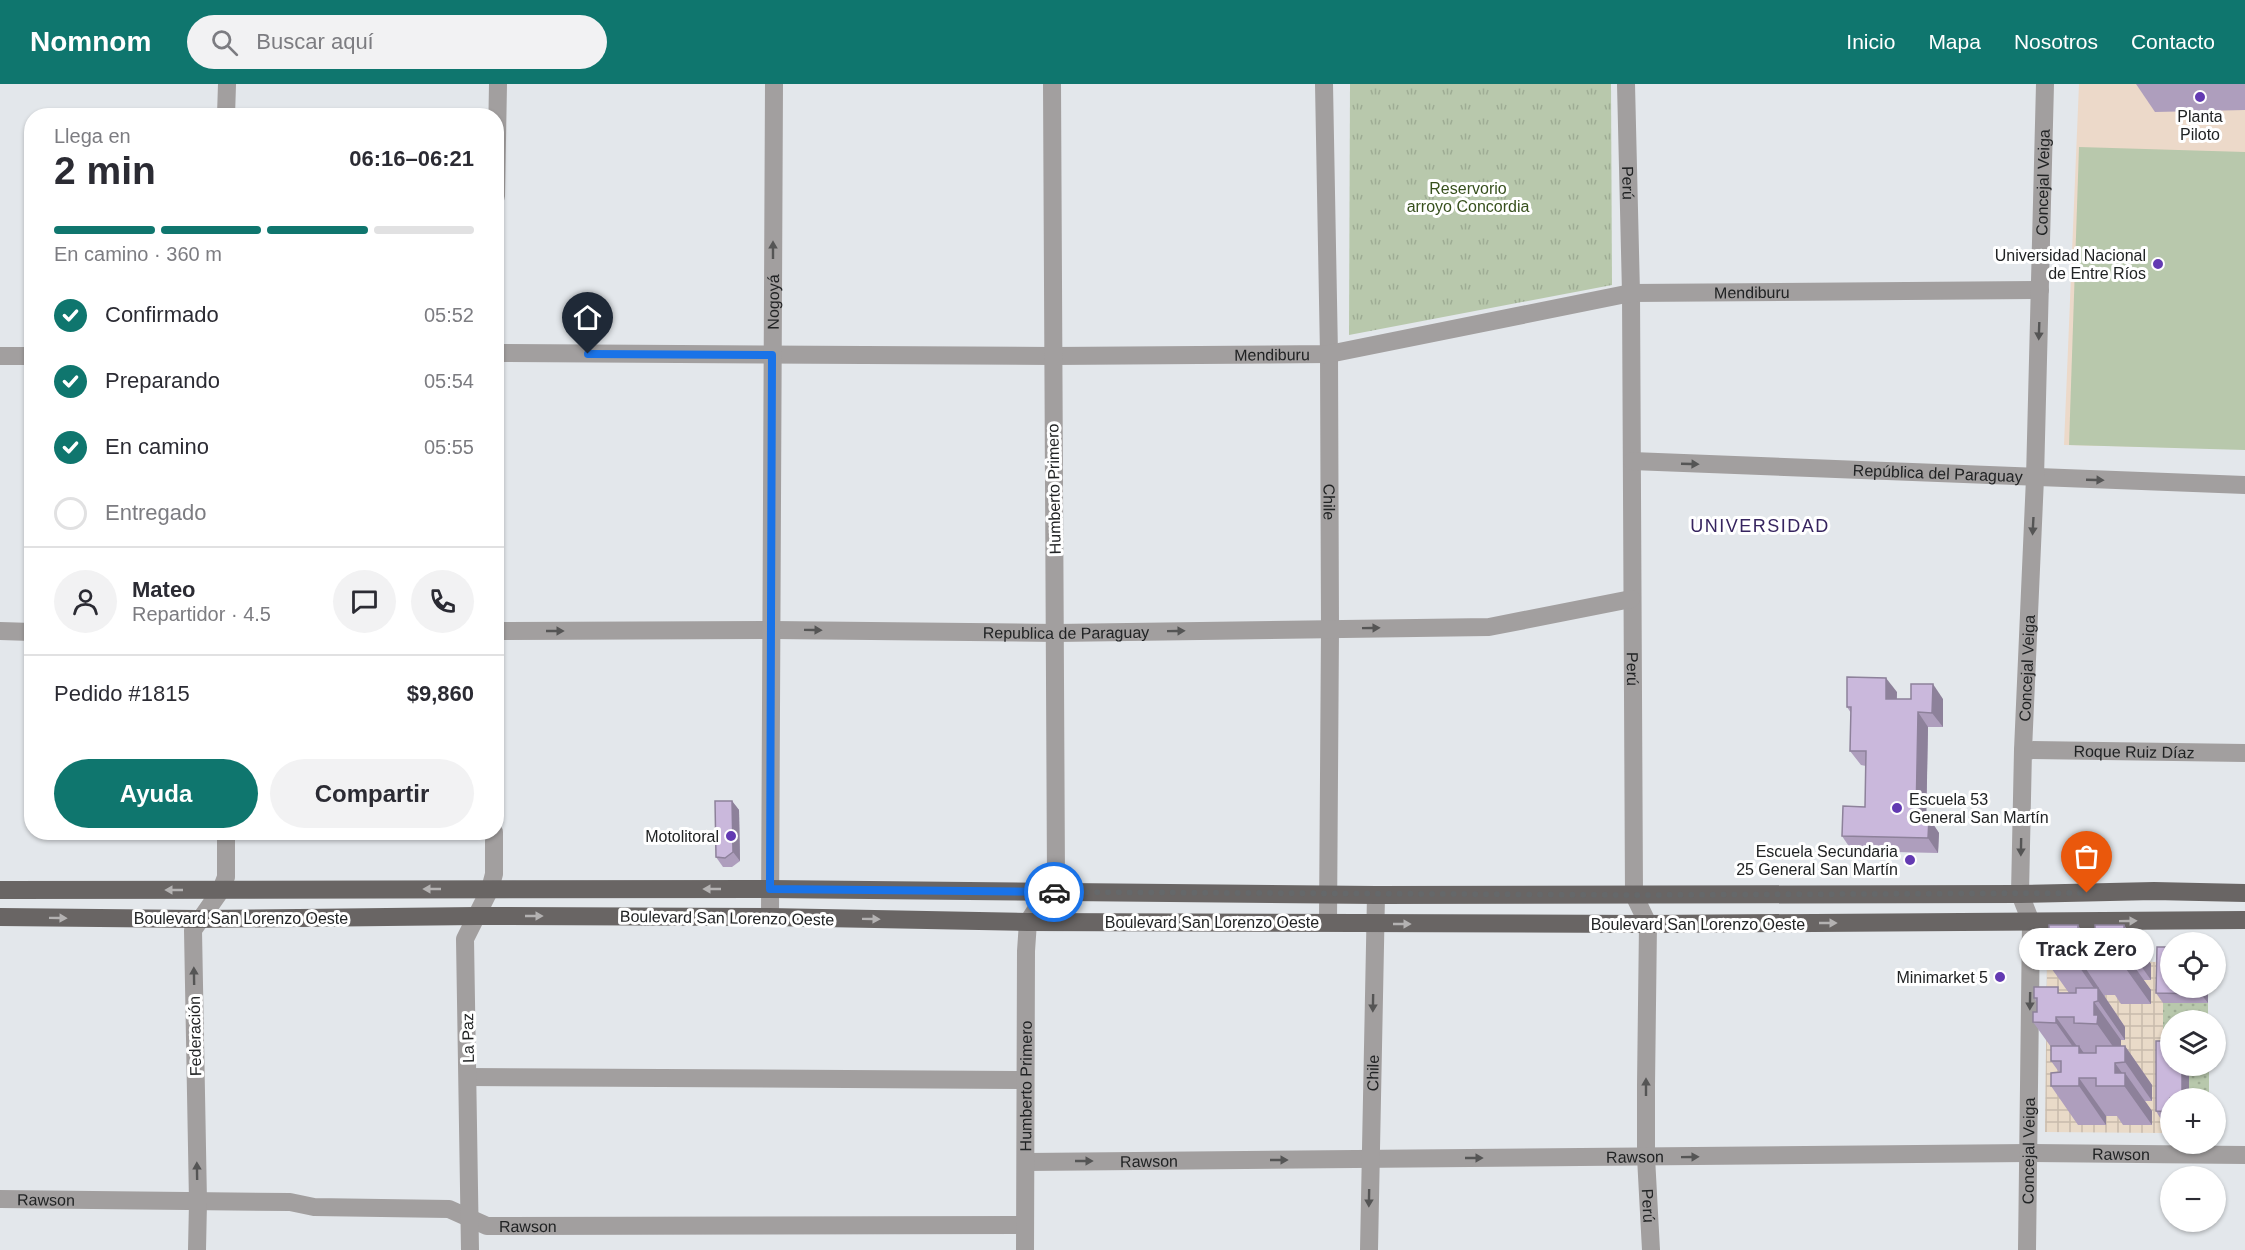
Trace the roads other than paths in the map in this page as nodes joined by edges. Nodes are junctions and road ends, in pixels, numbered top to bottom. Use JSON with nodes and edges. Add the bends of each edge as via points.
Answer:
{"nodes":[{"id":1,"x":226,"y":84,"type":"edge"},
{"id":2,"x":498,"y":84,"type":"edge"},
{"id":3,"x":774,"y":84,"type":"edge"},
{"id":4,"x":1052,"y":84,"type":"edge"},
{"id":5,"x":1324,"y":84,"type":"edge"},
{"id":6,"x":1626,"y":84,"type":"edge"},
{"id":7,"x":2045,"y":84,"type":"edge"},
{"id":8,"x":226,"y":108,"type":"edge"},
{"id":9,"x":498,"y":108,"type":"edge"},
{"id":10,"x":2040,"y":290,"type":"junction"},
{"id":11,"x":1631,"y":293,"type":"junction"},
{"id":12,"x":504,"y":353,"type":"edge"},
{"id":13,"x":1329,"y":354,"type":"junction"},
{"id":14,"x":772,"y":355,"type":"junction"},
{"id":15,"x":0,"y":356,"type":"edge"},
{"id":16,"x":24,"y":356,"type":"edge"},
{"id":17,"x":1053,"y":356,"type":"junction"},
{"id":18,"x":1632,"y":461,"type":"junction"},
{"id":19,"x":2035,"y":478,"type":"junction"},
{"id":20,"x":2245,"y":485,"type":"edge"},
{"id":21,"x":1631,"y":599,"type":"junction"},
{"id":22,"x":1330,"y":629,"type":"junction"},
{"id":23,"x":773,"y":630,"type":"junction"},
{"id":24,"x":504,"y":631,"type":"edge"},
{"id":25,"x":0,"y":632,"type":"edge"},
{"id":26,"x":24,"y":632,"type":"edge"},
{"id":27,"x":1056,"y":633,"type":"junction"},
{"id":28,"x":2023,"y":750,"type":"junction"},
{"id":29,"x":2245,"y":753,"type":"edge"},
{"id":30,"x":226,"y":840,"type":"edge"},
{"id":31,"x":494,"y":840,"type":"edge"},
{"id":32,"x":490,"y":889,"type":"junction"},
{"id":33,"x":770,"y":889,"type":"junction"},
{"id":34,"x":0,"y":890,"type":"edge"},
{"id":35,"x":221,"y":890,"type":"junction"},
{"id":36,"x":1049,"y":892,"type":"junction"},
{"id":37,"x":2245,"y":892,"type":"edge"},
{"id":38,"x":1329,"y":894,"type":"junction"},
{"id":39,"x":2020,"y":894,"type":"junction"},
{"id":40,"x":1376,"y":895,"type":"junction"},
{"id":41,"x":1634,"y":895,"type":"junction"},
{"id":42,"x":476,"y":916,"type":"junction"},
{"id":43,"x":0,"y":917,"type":"edge"},
{"id":44,"x":770,"y":917,"type":"junction"},
{"id":45,"x":198,"y":919,"type":"junction"},
{"id":46,"x":2245,"y":920,"type":"edge"},
{"id":47,"x":1028,"y":922,"type":"junction"},
{"id":48,"x":1328,"y":922,"type":"junction"},
{"id":49,"x":2031,"y":922,"type":"junction"},
{"id":50,"x":1375,"y":924,"type":"junction"},
{"id":51,"x":1648,"y":924,"type":"junction"},
{"id":52,"x":468,"y":1077,"type":"junction"},
{"id":53,"x":1025,"y":1080,"type":"junction"},
{"id":54,"x":2028,"y":1153,"type":"junction"},
{"id":55,"x":2245,"y":1155,"type":"edge"},
{"id":56,"x":1646,"y":1157,"type":"junction"},
{"id":57,"x":1370,"y":1159,"type":"junction"},
{"id":58,"x":1026,"y":1162,"type":"junction"},
{"id":59,"x":0,"y":1199,"type":"edge"},
{"id":60,"x":198,"y":1202,"type":"junction"},
{"id":61,"x":470,"y":1218,"type":"junction"},
{"id":62,"x":1024,"y":1225,"type":"junction"},
{"id":63,"x":197,"y":1250,"type":"edge"},
{"id":64,"x":470,"y":1250,"type":"edge"},
{"id":65,"x":1025,"y":1250,"type":"edge"},
{"id":66,"x":1369,"y":1250,"type":"edge"},
{"id":67,"x":1651,"y":1250,"type":"edge"},
{"id":68,"x":2027,"y":1250,"type":"edge"}],
"edges":[{"from":1,"to":8,"type":"street"},
{"from":2,"to":9,"type":"street"},
{"from":14,"to":3,"type":"street","name":"Nogoyá","one_way":true},
{"from":4,"to":17,"type":"street","name":"Humberto Primero"},
{"from":5,"to":13,"type":"street","name":"Chile"},
{"from":6,"to":11,"type":"street","name":"Perú"},
{"from":7,"to":10,"type":"street","name":"Concejal Veiga"},
{"from":10,"to":11,"type":"street","name":"Mendiburu"},
{"from":10,"to":19,"type":"street","name":"Concejal Veiga","one_way":true},
{"from":11,"to":13,"type":"street","name":"Mendiburu"},
{"from":11,"to":18,"type":"street","name":"Perú"},
{"from":12,"to":14,"type":"street","name":"Mendiburu"},
{"from":13,"to":17,"type":"street","name":"Mendiburu"},
{"from":13,"to":22,"type":"street","name":"Chile"},
{"from":14,"to":17,"type":"street","name":"Mendiburu"},
{"from":14,"to":23,"type":"street","name":"Nogoyá"},
{"from":15,"to":16,"type":"street"},
{"from":17,"to":27,"type":"street","name":"Humberto Primero"},
{"from":18,"to":19,"type":"street","name":"República del Paraguay","one_way":true},
{"from":18,"to":21,"type":"street","name":"Perú"},
{"from":19,"to":20,"type":"street","name":"República del Paraguay","one_way":true},
{"from":19,"to":28,"type":"street","name":"Concejal Veiga","one_way":true},
{"from":22,"to":21,"type":"street","name":"Republica de Paraguay","one_way":true,"via":[[1489,627]]},
{"from":21,"to":41,"type":"street","name":"Perú"},
{"from":27,"to":22,"type":"street","name":"Republica de Paraguay","one_way":true},
{"from":22,"to":38,"type":"street","name":"Chile"},
{"from":24,"to":23,"type":"street","name":"Republica de Paraguay","one_way":true},
{"from":23,"to":27,"type":"street","name":"Republica de Paraguay","one_way":true},
{"from":23,"to":33,"type":"street","name":"Nogoyá"},
{"from":25,"to":26,"type":"street"},
{"from":27,"to":36,"type":"street","name":"Humberto Primero","via":[[1056,879]]},
{"from":28,"to":29,"type":"street","name":"Roque Ruiz Díaz"},
{"from":28,"to":39,"type":"street","name":"Concejal Veiga","one_way":true},
{"from":30,"to":35,"type":"street","name":"Federación","via":[[226,877]]},
{"from":31,"to":32,"type":"street","name":"La Paz"},
{"from":33,"to":32,"type":"main road","name":"Boulevard San Lorenzo Oeste","one_way":true},
{"from":32,"to":35,"type":"main road","name":"Boulevard San Lorenzo Oeste","one_way":true},
{"from":32,"to":42,"type":"street","name":"La Paz"},
{"from":33,"to":36,"type":"main road","name":"Boulevard San Lorenzo Oeste"},
{"from":33,"to":44,"type":"street","name":"Nogoyá"},
{"from":35,"to":34,"type":"main road","name":"Boulevard San Lorenzo Oeste","one_way":true},
{"from":35,"to":45,"type":"street","name":"Federación"},
{"from":36,"to":38,"type":"main road","name":"Boulevard San Lorenzo Oeste"},
{"from":36,"to":47,"type":"street"},
{"from":37,"to":39,"type":"main road","name":"Boulevard San Lorenzo Oeste"},
{"from":38,"to":40,"type":"main road","name":"Boulevard San Lorenzo Oeste"},
{"from":38,"to":48,"type":"street","name":"Chile"},
{"from":39,"to":41,"type":"main road","name":"Boulevard San Lorenzo Oeste"},
{"from":39,"to":49,"type":"street","name":"Concejal Veiga"},
{"from":40,"to":41,"type":"main road","name":"Boulevard San Lorenzo Oeste"},
{"from":40,"to":50,"type":"street","name":"Chile"},
{"from":41,"to":51,"type":"street","name":"Perú"},
{"from":42,"to":44,"type":"main road","name":"Boulevard San Lorenzo Oeste","one_way":true},
{"from":42,"to":45,"type":"main road","name":"Boulevard San Lorenzo Oeste"},
{"from":42,"to":52,"type":"street","name":"La Paz","via":[[465,939]]},
{"from":43,"to":45,"type":"main road","name":"Boulevard San Lorenzo Oeste","one_way":true},
{"from":44,"to":47,"type":"main road","name":"Boulevard San Lorenzo Oeste","one_way":true},
{"from":60,"to":45,"type":"street","name":"Federación","one_way":true,"via":[[193,930]]},
{"from":49,"to":46,"type":"main road","name":"Boulevard San Lorenzo Oeste","one_way":true},
{"from":47,"to":48,"type":"main road","name":"Boulevard San Lorenzo Oeste"},
{"from":47,"to":53,"type":"street","name":"Humberto Primero"},
{"from":48,"to":50,"type":"main road","name":"Boulevard San Lorenzo Oeste"},
{"from":51,"to":49,"type":"main road","name":"Boulevard San Lorenzo Oeste","one_way":true},
{"from":49,"to":54,"type":"street","name":"Concejal Veiga","one_way":true},
{"from":50,"to":51,"type":"main road","name":"Boulevard San Lorenzo Oeste","one_way":true},
{"from":50,"to":57,"type":"street","name":"Chile","one_way":true},
{"from":56,"to":51,"type":"street","name":"Perú","one_way":true},
{"from":52,"to":53,"type":"street"},
{"from":52,"to":61,"type":"street","name":"La Paz"},
{"from":53,"to":58,"type":"street","name":"Humberto Primero"},
{"from":54,"to":55,"type":"street","name":"Rawson"},
{"from":56,"to":54,"type":"street","name":"Rawson","one_way":true},
{"from":54,"to":68,"type":"street","name":"Concejal Veiga"},
{"from":57,"to":56,"type":"street","name":"Rawson","one_way":true},
{"from":56,"to":67,"type":"street","name":"Perú"},
{"from":58,"to":57,"type":"street","name":"Rawson","one_way":true},
{"from":57,"to":66,"type":"street","name":"Chile","one_way":true},
{"from":58,"to":62,"type":"street","name":"Humberto Primero"},
{"from":59,"to":60,"type":"street","name":"Rawson"},
{"from":60,"to":61,"type":"street","name":"Rawson","via":[[449,1209]]},
{"from":60,"to":63,"type":"street","name":"Federación"},
{"from":61,"to":62,"type":"street","name":"Rawson","via":[[487,1226]]},
{"from":61,"to":64,"type":"street","name":"La Paz"},
{"from":62,"to":65,"type":"street","name":"Humberto Primero"}]}
